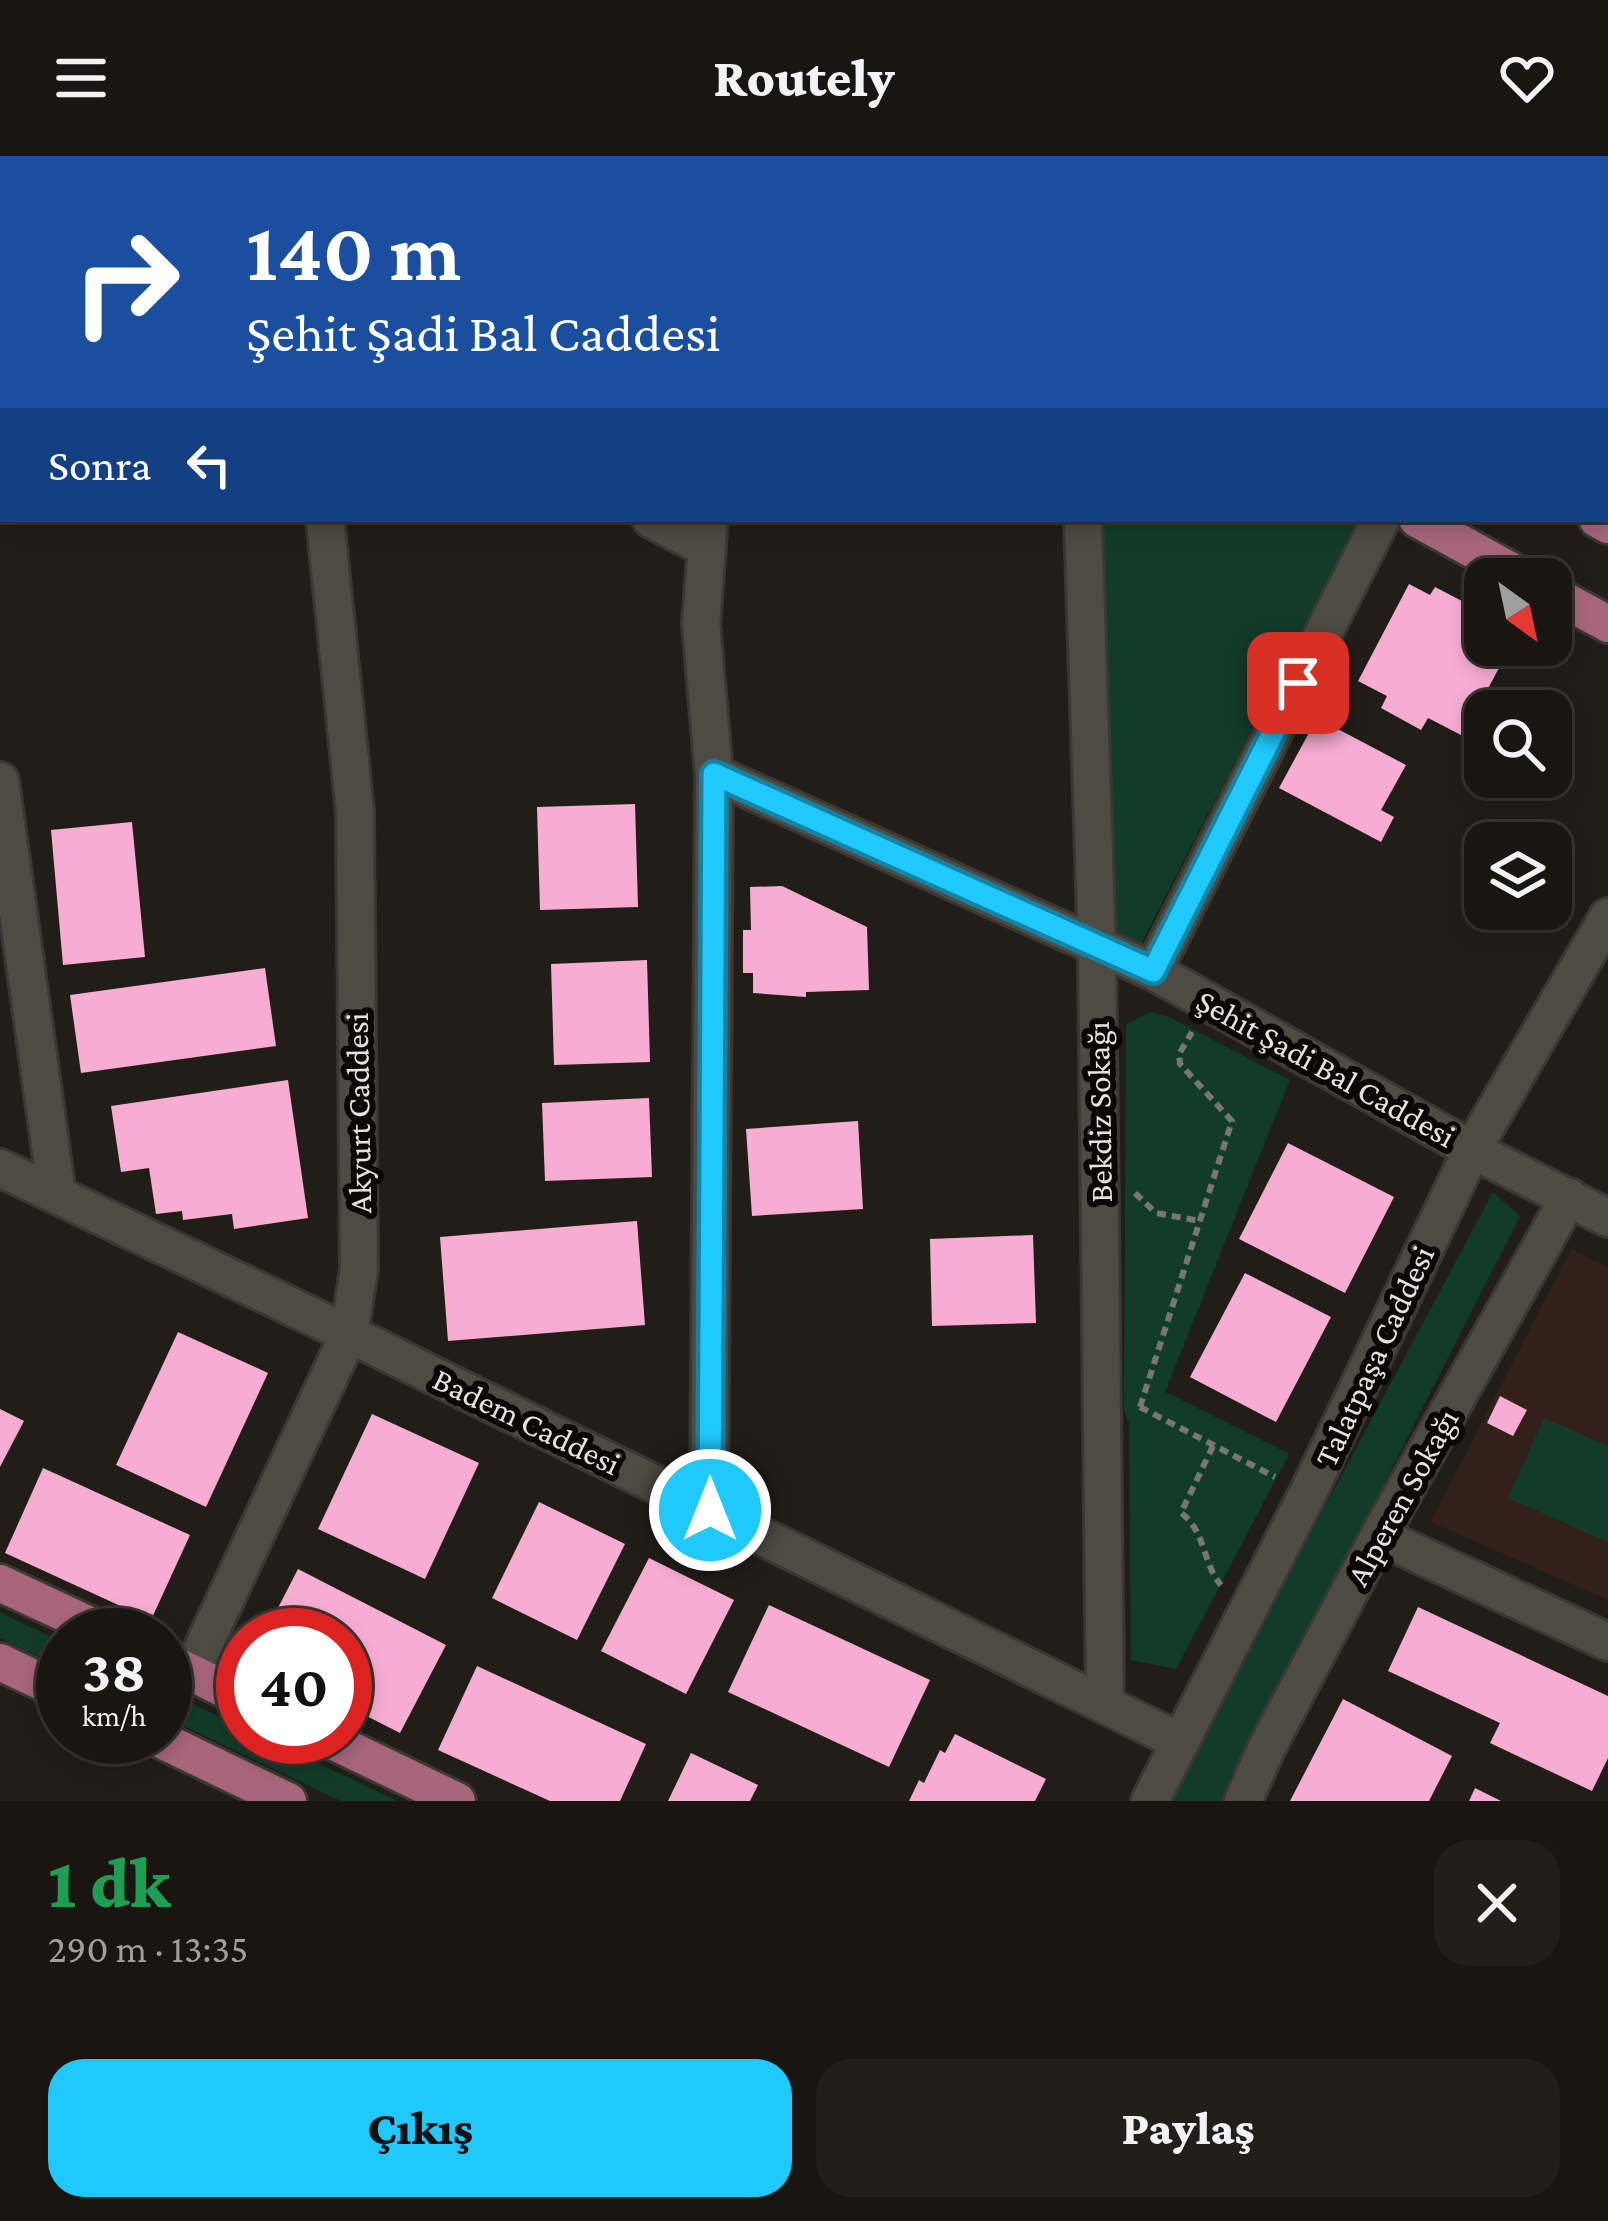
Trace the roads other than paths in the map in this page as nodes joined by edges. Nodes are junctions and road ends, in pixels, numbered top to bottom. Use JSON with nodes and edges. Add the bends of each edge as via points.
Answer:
{"nodes":[{"id":1,"x":325,"y":522,"type":"edge"},
{"id":2,"x":663,"y":522,"type":"edge"},
{"id":3,"x":1083,"y":522,"type":"edge"},
{"id":4,"x":1379,"y":522,"type":"edge"},
{"id":5,"x":1423,"y":522,"type":"edge"},
{"id":6,"x":707,"y":533,"type":"edge"},
{"id":7,"x":1488,"y":558,"type":"edge"},
{"id":8,"x":1572,"y":604,"type":"edge"},
{"id":9,"x":1608,"y":624,"type":"edge"},
{"id":10,"x":714,"y":774,"type":"junction"},
{"id":11,"x":0,"y":781,"type":"edge"},
{"id":12,"x":1608,"y":917,"type":"edge"},
{"id":13,"x":1097,"y":946,"type":"junction"},
{"id":14,"x":1153,"y":971,"type":"junction"},
{"id":15,"x":1472,"y":1150,"type":"junction"},
{"id":16,"x":0,"y":1168,"type":"edge"},
{"id":17,"x":57,"y":1195,"type":"junction"},
{"id":18,"x":1569,"y":1197,"type":"junction"},
{"id":19,"x":1608,"y":1218,"type":"edge"},
{"id":20,"x":349,"y":1334,"type":"junction"},
{"id":21,"x":710,"y":1510,"type":"junction"},
{"id":22,"x":1379,"y":1536,"type":"junction"},
{"id":23,"x":0,"y":1583,"type":"edge"},
{"id":24,"x":53,"y":1608,"type":"edge"},
{"id":25,"x":192,"y":1639,"type":"edge"},
{"id":26,"x":1608,"y":1642,"type":"edge"},
{"id":27,"x":0,"y":1662,"type":"edge"},
{"id":28,"x":36,"y":1679,"type":"edge"},
{"id":29,"x":1105,"y":1704,"type":"junction"},
{"id":30,"x":1180,"y":1742,"type":"junction"},
{"id":31,"x":192,"y":1756,"type":"edge"},
{"id":32,"x":372,"y":1760,"type":"edge"},
{"id":33,"x":278,"y":1799,"type":"edge"},
{"id":34,"x":457,"y":1801,"type":"edge"},
{"id":35,"x":1150,"y":1801,"type":"edge"},
{"id":36,"x":1243,"y":1801,"type":"edge"}],
"edges":[{"from":1,"to":20,"type":"street","name":"Akyurt Caddesi","via":[[355,812],[359,1269]]},
{"from":2,"to":6,"type":"street"},
{"from":3,"to":13,"type":"street","name":"Bekdiz Sokağı"},
{"from":4,"to":14,"type":"street"},
{"from":5,"to":7,"type":"main road"},
{"from":6,"to":10,"type":"street","via":[[701,624]]},
{"from":8,"to":9,"type":"main road"},
{"from":10,"to":13,"type":"street","name":"Şehit Şadi Bal Caddesi"},
{"from":10,"to":21,"type":"street"},
{"from":11,"to":17,"type":"street"},
{"from":12,"to":15,"type":"street","name":"Talatpaşa Caddesi"},
{"from":13,"to":14,"type":"street","name":"Şehit Şadi Bal Caddesi"},
{"from":13,"to":29,"type":"street","name":"Bekdiz Sokağı"},
{"from":14,"to":15,"type":"street","name":"Şehit Şadi Bal Caddesi"},
{"from":15,"to":18,"type":"street","name":"Şehit Şadi Bal Caddesi"},
{"from":15,"to":30,"type":"street","name":"Talatpaşa Caddesi"},
{"from":16,"to":17,"type":"street","name":"Badem Caddesi"},
{"from":17,"to":20,"type":"street","name":"Badem Caddesi"},
{"from":18,"to":19,"type":"street","name":"Şehit Şadi Bal Caddesi"},
{"from":18,"to":22,"type":"street","name":"Alperen Sokağı"},
{"from":20,"to":21,"type":"street","name":"Badem Caddesi"},
{"from":20,"to":25,"type":"street","name":"Akyurt Caddesi"},
{"from":21,"to":29,"type":"street","name":"Badem Caddesi"},
{"from":22,"to":26,"type":"street"},
{"from":22,"to":36,"type":"street","name":"Alperen Sokağı"},
{"from":23,"to":24,"type":"main road"},
{"from":27,"to":28,"type":"main road"},
{"from":29,"to":30,"type":"street","name":"Badem Caddesi"},
{"from":30,"to":35,"type":"street","name":"Talatpaşa Caddesi"},
{"from":31,"to":33,"type":"main road"},
{"from":32,"to":34,"type":"main road"}]}
